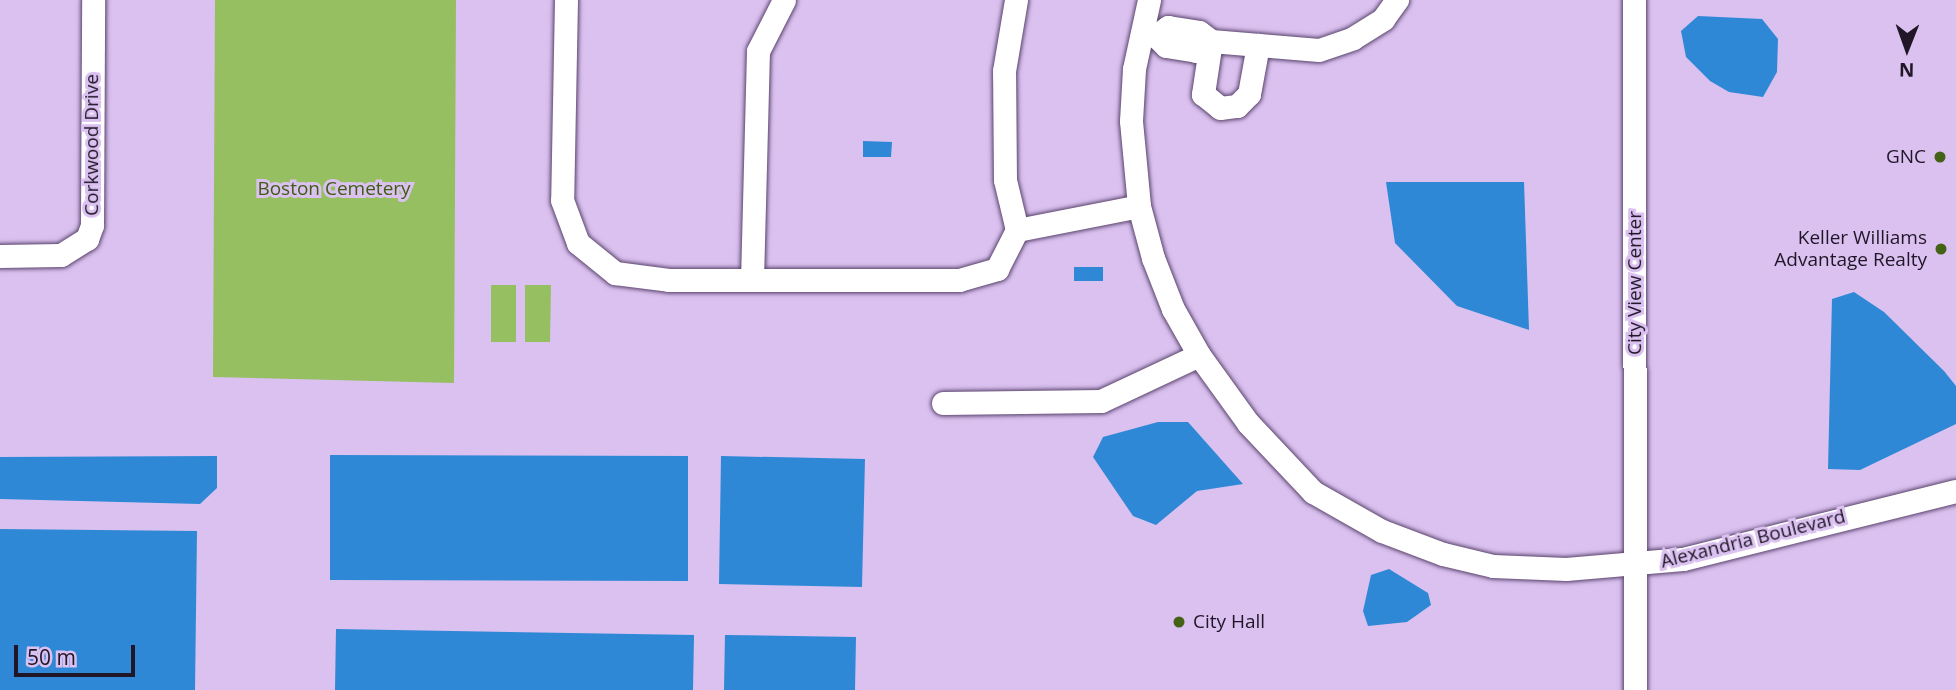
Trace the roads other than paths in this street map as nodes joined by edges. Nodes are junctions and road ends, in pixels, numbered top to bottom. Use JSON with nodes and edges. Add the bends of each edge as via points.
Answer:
{"nodes":[{"id":1,"x":93,"y":0,"type":"edge"},
{"id":2,"x":566,"y":0,"type":"edge"},
{"id":3,"x":784,"y":0,"type":"edge"},
{"id":4,"x":1016,"y":0,"type":"edge"},
{"id":5,"x":1149,"y":0,"type":"edge"},
{"id":6,"x":1397,"y":0,"type":"edge"},
{"id":7,"x":1634,"y":0,"type":"edge"},
{"id":8,"x":1148,"y":35,"type":"junction"},
{"id":9,"x":1211,"y":41,"type":"junction"},
{"id":10,"x":1258,"y":46,"type":"junction"},
{"id":11,"x":1139,"y":206,"type":"junction"},
{"id":12,"x":1017,"y":230,"type":"junction"},
{"id":13,"x":0,"y":256,"type":"edge"},
{"id":14,"x":752,"y":280,"type":"junction"},
{"id":15,"x":1199,"y":355,"type":"junction"},
{"id":16,"x":943,"y":403,"type":"dead end"},
{"id":17,"x":1956,"y":491,"type":"edge"},
{"id":18,"x":1636,"y":565,"type":"junction"},
{"id":19,"x":1635,"y":690,"type":"edge"}],
"edges":[{"from":1,"to":13,"type":"street","name":"Corkwood Drive","via":[[92,225],[87,239],[61,256]]},
{"from":2,"to":14,"type":"street","via":[[562,200],[578,243],[615,273],[669,280]]},
{"from":3,"to":14,"type":"street","via":[[758,51]]},
{"from":4,"to":12,"type":"street","via":[[1004,71],[1004,153],[1005,180]]},
{"from":5,"to":8,"type":"street","name":"Alexandria Boulevard"},
{"from":6,"to":10,"type":"street","via":[[1383,19],[1319,50]]},
{"from":7,"to":18,"type":"street","name":"City View Center"},
{"from":8,"to":9,"type":"street","via":[[1166,46],[1196,51]]},
{"from":8,"to":11,"type":"street","name":"Alexandria Boulevard","via":[[1131,121]]},
{"from":9,"to":10,"type":"street"},
{"from":9,"to":10,"type":"street","via":[[1203,94],[1220,108],[1237,106],[1249,94]]},
{"from":11,"to":12,"type":"street"},
{"from":11,"to":15,"type":"street","name":"Alexandria Boulevard","via":[[1165,290]]},
{"from":12,"to":14,"type":"street","via":[[997,269],[959,280]]},
{"from":15,"to":16,"type":"street","via":[[1101,401]]},
{"from":15,"to":18,"type":"street","name":"Alexandria Boulevard","via":[[1248,423],[1306,485],[1382,531],[1443,554],[1493,566]]},
{"from":17,"to":18,"type":"street","name":"Alexandria Boulevard","via":[[1683,559]]},
{"from":18,"to":19,"type":"street","name":"City View Center"}]}
